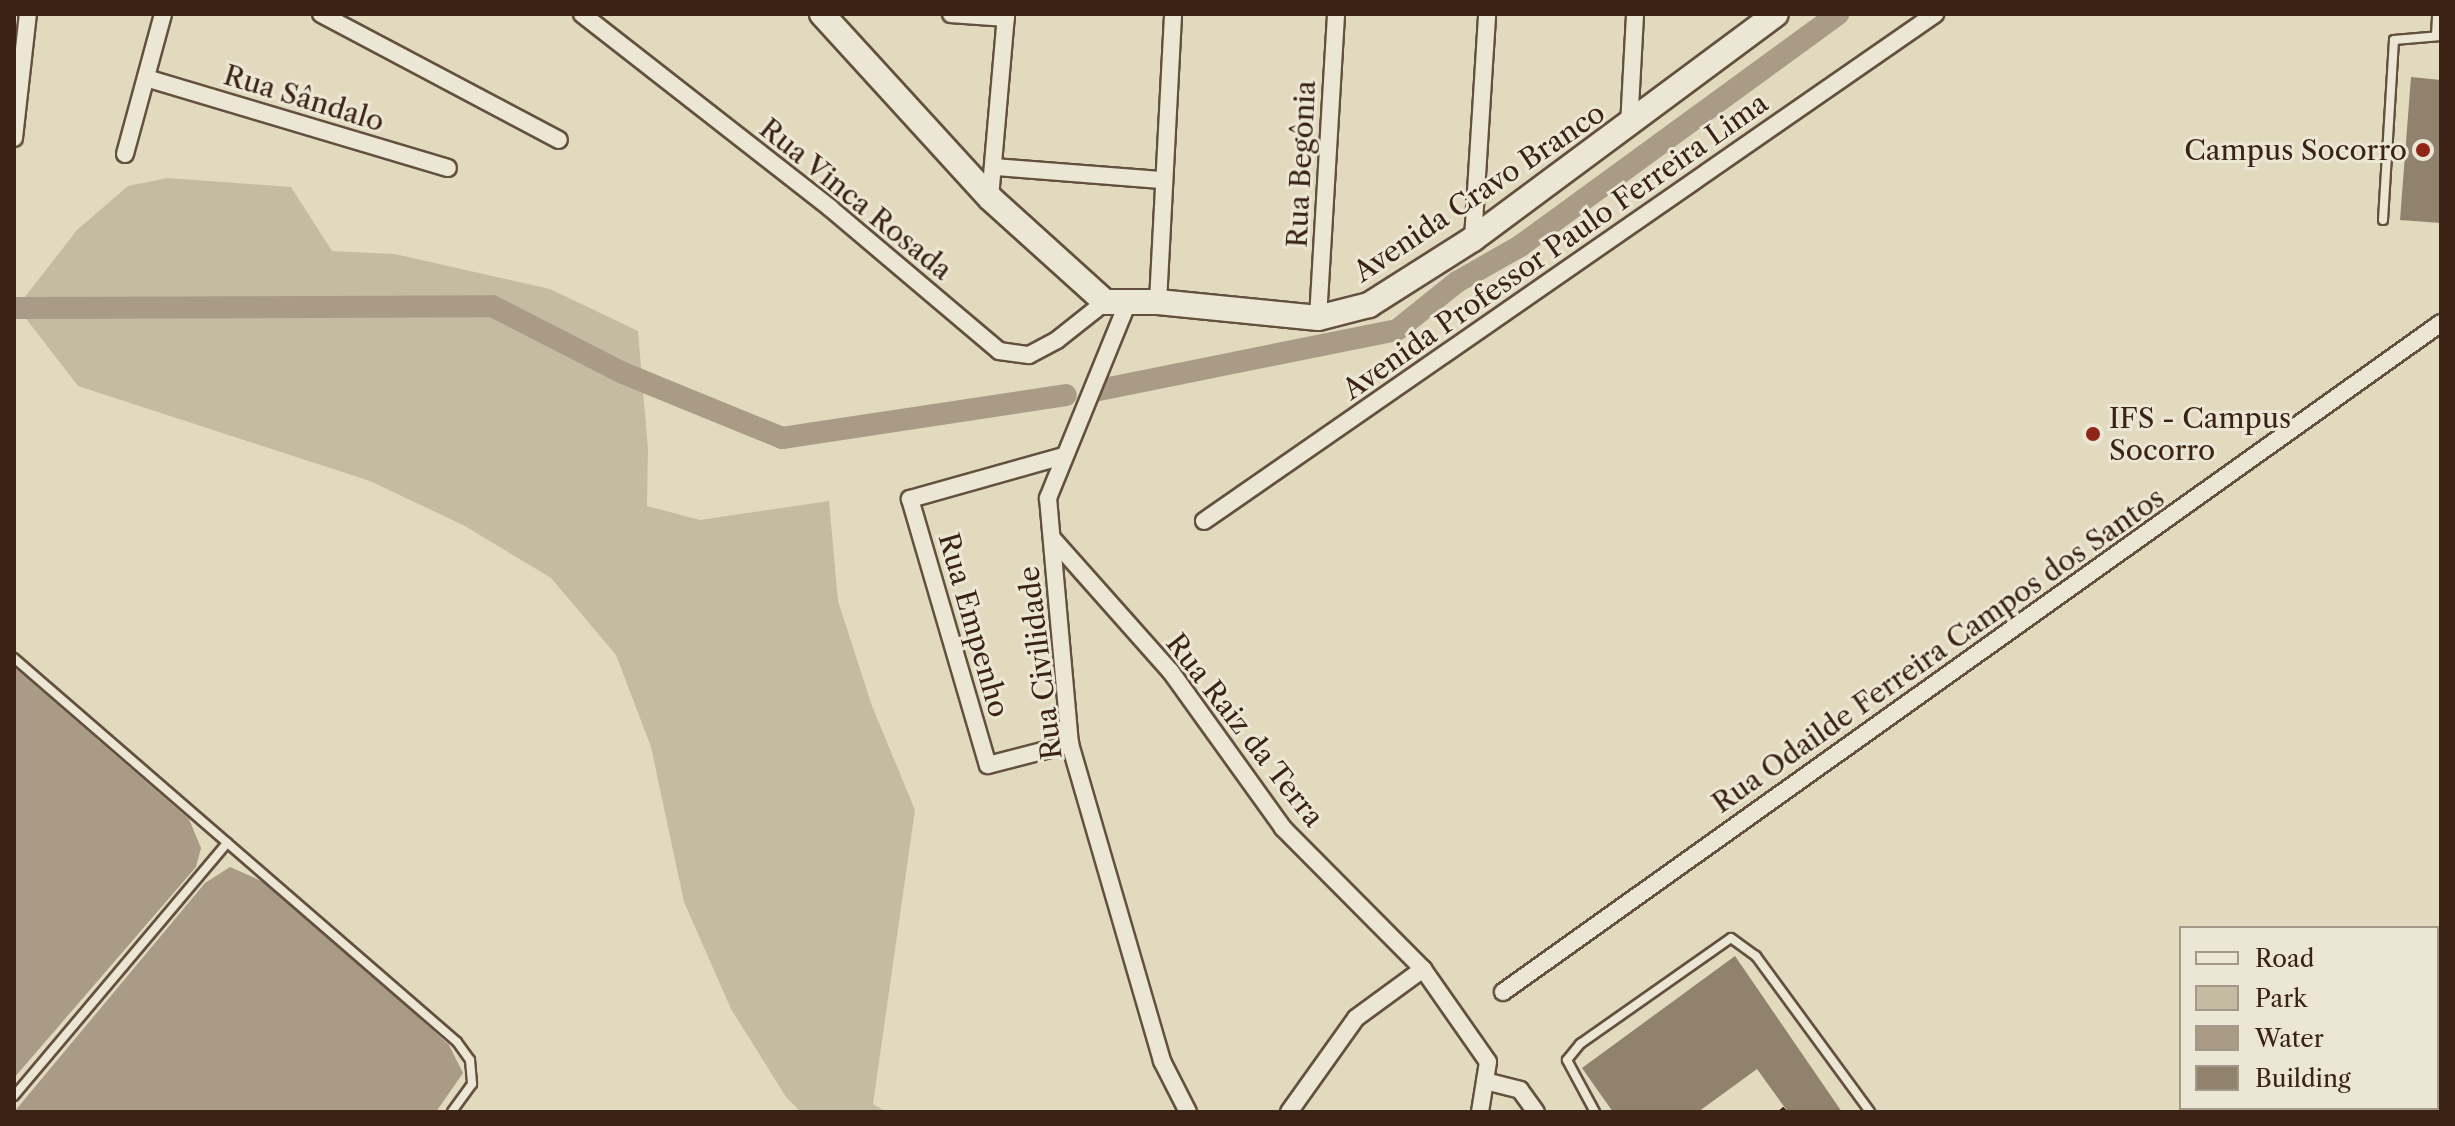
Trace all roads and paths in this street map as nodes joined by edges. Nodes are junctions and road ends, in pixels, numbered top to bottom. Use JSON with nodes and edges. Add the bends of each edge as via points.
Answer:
{"nodes":[{"id":1,"x":28,"y":14,"type":"edge"},
{"id":2,"x":163,"y":14,"type":"edge"},
{"id":3,"x":321,"y":14,"type":"edge"},
{"id":4,"x":582,"y":14,"type":"edge"},
{"id":5,"x":951,"y":14,"type":"edge"},
{"id":6,"x":1173,"y":14,"type":"edge"},
{"id":7,"x":1336,"y":14,"type":"edge"},
{"id":8,"x":1487,"y":14,"type":"edge"},
{"id":9,"x":1635,"y":14,"type":"edge"},
{"id":10,"x":1776,"y":14,"type":"edge"},
{"id":11,"x":1935,"y":14,"type":"edge"},
{"id":12,"x":2437,"y":14,"type":"edge"},
{"id":13,"x":1006,"y":16,"type":"edge"},
{"id":14,"x":829,"y":17,"type":"edge"},
{"id":15,"x":2438,"y":36,"type":"edge"},
{"id":16,"x":146,"y":78,"type":"junction"},
{"id":17,"x":1629,"y":126,"type":"junction"},
{"id":18,"x":14,"y":138,"type":"edge"},
{"id":19,"x":559,"y":140,"type":"dead end"},
{"id":20,"x":125,"y":154,"type":"dead end"},
{"id":21,"x":995,"y":167,"type":"junction"},
{"id":22,"x":448,"y":168,"type":"dead end"},
{"id":23,"x":1162,"y":180,"type":"junction"},
{"id":24,"x":990,"y":198,"type":"junction"},
{"id":25,"x":2383,"y":220,"type":"dead end"},
{"id":26,"x":1473,"y":239,"type":"junction"},
{"id":27,"x":1116,"y":302,"type":"junction"},
{"id":28,"x":1158,"y":302,"type":"junction"},
{"id":29,"x":1318,"y":318,"type":"junction"},
{"id":30,"x":2441,"y":323,"type":"edge"},
{"id":31,"x":1063,"y":456,"type":"junction"},
{"id":32,"x":1204,"y":521,"type":"dead end"},
{"id":33,"x":1052,"y":538,"type":"junction"},
{"id":34,"x":14,"y":658,"type":"edge"},
{"id":35,"x":1070,"y":744,"type":"junction"},
{"id":36,"x":227,"y":843,"type":"junction"},
{"id":37,"x":1423,"y":969,"type":"junction"},
{"id":38,"x":1503,"y":992,"type":"dead end"},
{"id":39,"x":1485,"y":1081,"type":"junction"},
{"id":40,"x":14,"y":1096,"type":"edge"},
{"id":41,"x":1785,"y":1108,"type":"dead end"},
{"id":42,"x":452,"y":1112,"type":"edge"},
{"id":43,"x":1188,"y":1112,"type":"edge"},
{"id":44,"x":1289,"y":1112,"type":"edge"},
{"id":45,"x":1480,"y":1112,"type":"edge"},
{"id":46,"x":1536,"y":1112,"type":"edge"},
{"id":47,"x":1595,"y":1112,"type":"edge"},
{"id":48,"x":1780,"y":1112,"type":"edge"},
{"id":49,"x":1870,"y":1112,"type":"edge"}],
"edges":[{"from":1,"to":18,"type":"street"},
{"from":2,"to":16,"type":"street"},
{"from":3,"to":19,"type":"street"},
{"from":4,"to":27,"type":"street","name":"Rua Vinca Rosada","via":[[830,208],[999,351],[1029,355]]},
{"from":5,"to":13,"type":"street"},
{"from":6,"to":23,"type":"street"},
{"from":7,"to":29,"type":"street","name":"Rua Begônia"},
{"from":8,"to":26,"type":"street"},
{"from":9,"to":17,"type":"street"},
{"from":10,"to":17,"type":"street","name":"Avenida Cravo Branco"},
{"from":11,"to":32,"type":"street","name":"Avenida Professor Paulo Ferreira Lima"},
{"from":12,"to":15,"type":"lane"},
{"from":13,"to":21,"type":"street"},
{"from":14,"to":24,"type":"street"},
{"from":15,"to":25,"type":"lane","via":[[2394,40]]},
{"from":16,"to":20,"type":"street"},
{"from":16,"to":22,"type":"street","name":"Rua Sândalo"},
{"from":17,"to":26,"type":"street","name":"Avenida Cravo Branco"},
{"from":21,"to":23,"type":"street"},
{"from":21,"to":24,"type":"street"},
{"from":23,"to":28,"type":"street"},
{"from":24,"to":27,"type":"street"},
{"from":26,"to":29,"type":"street","name":"Avenida Cravo Branco","via":[[1369,305]]},
{"from":27,"to":28,"type":"street","name":"Avenida Cravo Branco"},
{"from":27,"to":31,"type":"street","name":"Rua Civilidade"},
{"from":28,"to":29,"type":"street","name":"Avenida Cravo Branco"},
{"from":30,"to":38,"type":"street","name":"Rua Odailde Ferreira Campos dos Santos"},
{"from":31,"to":33,"type":"street","name":"Rua Civilidade","via":[[1048,498]]},
{"from":31,"to":35,"type":"street","name":"Rua Empenho","via":[[910,499],[988,765]]},
{"from":33,"to":35,"type":"street","name":"Rua Civilidade"},
{"from":33,"to":37,"type":"street","name":"Rua Raiz da Terra","via":[[1171,672],[1283,828]]},
{"from":34,"to":36,"type":"lane"},
{"from":35,"to":43,"type":"street","name":"Rua Civilidade","via":[[1162,1061]]},
{"from":36,"to":40,"type":"lane"},
{"from":36,"to":42,"type":"lane","via":[[457,1042],[470,1060],[472,1084]]},
{"from":37,"to":39,"type":"street","name":"Rua Raiz da Terra","via":[[1488,1062]]},
{"from":37,"to":44,"type":"street","via":[[1356,1018]]},
{"from":39,"to":45,"type":"street","name":"Rua Raiz da Terra"},
{"from":39,"to":46,"type":"street","via":[[1520,1090]]},
{"from":41,"to":48,"type":"path"},
{"from":47,"to":49,"type":"lane","via":[[1567,1060],[1593,1035],[1731,938],[1756,956]]}]}
